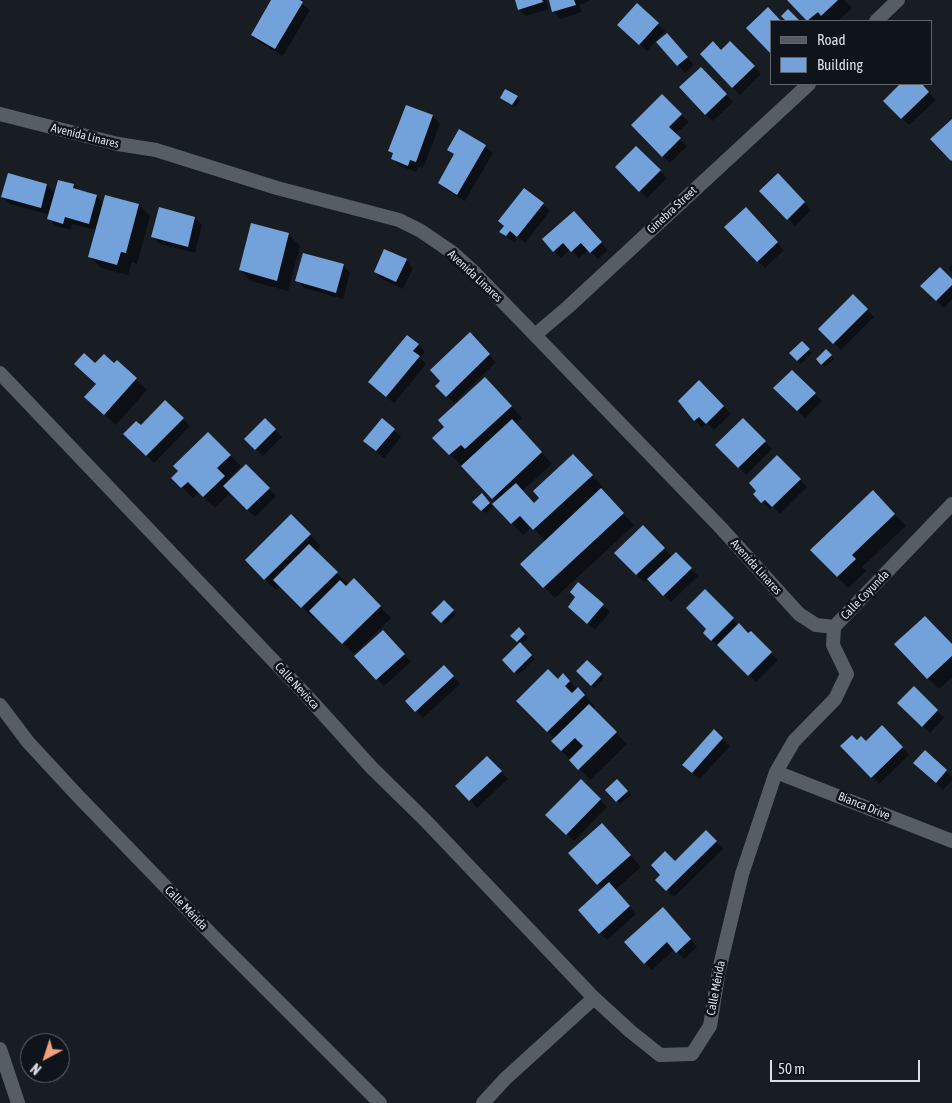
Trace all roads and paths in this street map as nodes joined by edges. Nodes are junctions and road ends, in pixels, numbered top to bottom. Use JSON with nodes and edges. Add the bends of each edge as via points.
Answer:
{"nodes":[{"id":1,"x":898,"y":0,"type":"edge"},
{"id":2,"x":877,"y":20,"type":"edge"},
{"id":3,"x":808,"y":85,"type":"edge"},
{"id":4,"x":0,"y":114,"type":"edge"},
{"id":5,"x":535,"y":335,"type":"junction"},
{"id":6,"x":0,"y":373,"type":"edge"},
{"id":7,"x":952,"y":504,"type":"edge"},
{"id":8,"x":834,"y":627,"type":"junction"},
{"id":9,"x":0,"y":705,"type":"edge"},
{"id":10,"x":776,"y":772,"type":"junction"},
{"id":11,"x":952,"y":842,"type":"edge"},
{"id":12,"x":594,"y":998,"type":"junction"},
{"id":13,"x":0,"y":1049,"type":"edge"},
{"id":14,"x":18,"y":1103,"type":"edge"},
{"id":15,"x":380,"y":1103,"type":"edge"},
{"id":16,"x":483,"y":1103,"type":"edge"}],
"edges":[{"from":1,"to":2,"type":"street"},
{"from":3,"to":5,"type":"street","name":"Ginebra Street"},
{"from":4,"to":5,"type":"street","name":"Avenida Linares","via":[[118,144],[156,150],[277,188],[399,220],[422,231],[453,254]]},
{"from":5,"to":8,"type":"street","name":"Avenida Linares","via":[[722,529],[798,614],[816,625]]},
{"from":6,"to":12,"type":"street","name":"Calle Nevisca","via":[[371,767]]},
{"from":7,"to":8,"type":"street","name":"Calle Coyunda"},
{"from":8,"to":10,"type":"street","name":"Calle Coyunda","via":[[833,646],[847,674],[835,700],[794,741]]},
{"from":9,"to":15,"type":"street","name":"Calle Mérida","via":[[28,742],[77,795]]},
{"from":10,"to":11,"type":"street","name":"Bianca Drive"},
{"from":10,"to":12,"type":"street","name":"Calle Mérida","via":[[742,874],[719,970],[710,1026],[692,1054],[660,1055]]},
{"from":12,"to":16,"type":"street"},
{"from":13,"to":14,"type":"street"}]}
